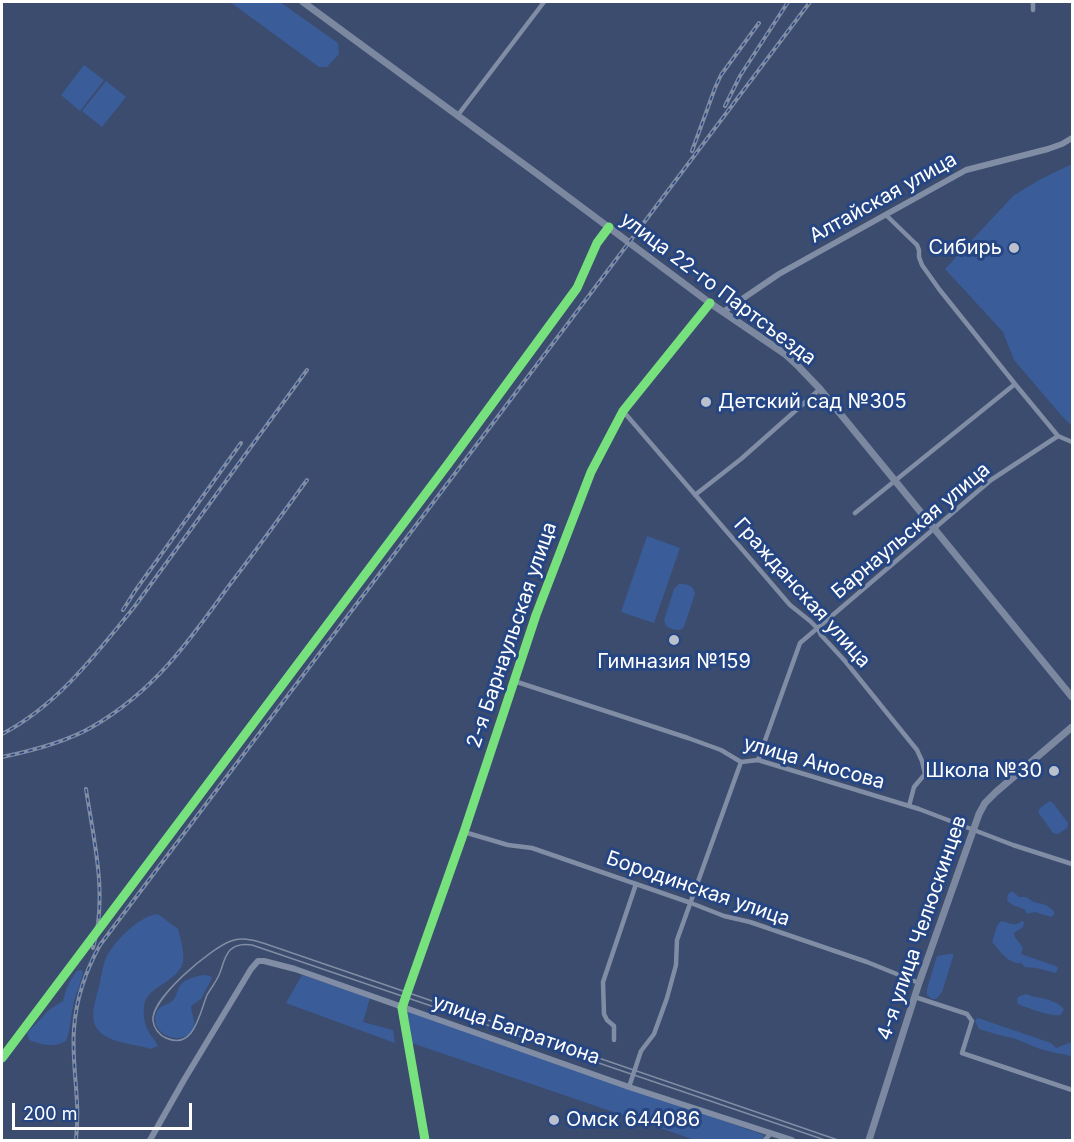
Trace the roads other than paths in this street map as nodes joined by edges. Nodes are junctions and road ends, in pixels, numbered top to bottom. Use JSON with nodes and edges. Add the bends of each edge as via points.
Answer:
{"nodes":[{"id":1,"x":303,"y":2,"type":"edge"},
{"id":2,"x":544,"y":2,"type":"edge"},
{"id":3,"x":1033,"y":2,"type":"edge"},
{"id":4,"x":1034,"y":10,"type":"dead end"},
{"id":5,"x":458,"y":116,"type":"junction"},
{"id":6,"x":1072,"y":139,"type":"edge"},
{"id":7,"x":886,"y":214,"type":"junction"},
{"id":8,"x":609,"y":227,"type":"junction"},
{"id":9,"x":710,"y":303,"type":"junction"},
{"id":10,"x":723,"y":312,"type":"junction"},
{"id":11,"x":1015,"y":384,"type":"junction"},
{"id":12,"x":820,"y":389,"type":"junction"},
{"id":13,"x":623,"y":411,"type":"junction"},
{"id":14,"x":1058,"y":436,"type":"junction"},
{"id":15,"x":1072,"y":441,"type":"edge"},
{"id":16,"x":896,"y":481,"type":"junction"},
{"id":17,"x":695,"y":495,"type":"junction"},
{"id":18,"x":855,"y":513,"type":"dead end"},
{"id":19,"x":935,"y":529,"type":"junction"},
{"id":20,"x":818,"y":629,"type":"junction"},
{"id":21,"x":514,"y":681,"type":"junction"},
{"id":22,"x":1072,"y":697,"type":"edge"},
{"id":23,"x":1072,"y":727,"type":"edge"},
{"id":24,"x":758,"y":760,"type":"junction"},
{"id":25,"x":741,"y":762,"type":"junction"},
{"id":26,"x":909,"y":806,"type":"junction"},
{"id":27,"x":972,"y":830,"type":"junction"},
{"id":28,"x":464,"y":832,"type":"junction"},
{"id":29,"x":1072,"y":864,"type":"edge"},
{"id":30,"x":636,"y":884,"type":"junction"},
{"id":31,"x":691,"y":903,"type":"junction"},
{"id":32,"x":919,"y":983,"type":"junction"},
{"id":33,"x":915,"y":997,"type":"junction"},
{"id":34,"x":402,"y":1008,"type":"junction"},
{"id":35,"x":614,"y":1040,"type":"dead end"},
{"id":36,"x":2,"y":1058,"type":"edge"},
{"id":37,"x":629,"y":1087,"type":"junction"},
{"id":38,"x":1072,"y":1090,"type":"edge"},
{"id":39,"x":771,"y":1133,"type":"junction"},
{"id":40,"x":150,"y":1140,"type":"edge"},
{"id":41,"x":425,"y":1140,"type":"edge"},
{"id":42,"x":765,"y":1140,"type":"edge"},
{"id":43,"x":792,"y":1140,"type":"edge"},
{"id":44,"x":869,"y":1140,"type":"edge"}],
"edges":[{"from":1,"to":5,"type":"main road","name":"улица 22-го Партсъезда"},
{"from":2,"to":5,"type":"street"},
{"from":3,"to":4,"type":"street"},
{"from":5,"to":8,"type":"main road","name":"улица 22-го Партсъезда"},
{"from":6,"to":7,"type":"street","name":"Алтайская улица","via":[[966,170]]},
{"from":7,"to":10,"type":"street","name":"Алтайская улица","via":[[779,274]]},
{"from":7,"to":11,"type":"street","via":[[917,245],[922,265]]},
{"from":8,"to":9,"type":"main road","name":"улица 22-го Партсъезда"},
{"from":8,"to":36,"type":"street","via":[[570,298]]},
{"from":9,"to":10,"type":"main road","name":"улица 22-го Партсъезда"},
{"from":9,"to":13,"type":"street","name":"2-я Барнаульская улица"},
{"from":10,"to":12,"type":"main road","name":"улица 22-го Партсъезда","via":[[785,354]]},
{"from":11,"to":14,"type":"street"},
{"from":11,"to":16,"type":"street"},
{"from":12,"to":16,"type":"main road","name":"улица 22-го Партсъезда"},
{"from":12,"to":17,"type":"street"},
{"from":13,"to":17,"type":"street","name":"Гражданская улица"},
{"from":13,"to":21,"type":"street","name":"2-я Барнаульская улица","via":[[591,472]]},
{"from":14,"to":15,"type":"street"},
{"from":14,"to":19,"type":"street","name":"Барнаульская улица","via":[[991,480]]},
{"from":16,"to":18,"type":"street"},
{"from":16,"to":19,"type":"main road","name":"улица 22-го Партсъезда"},
{"from":17,"to":20,"type":"street","name":"Гражданская улица","via":[[790,605]]},
{"from":19,"to":20,"type":"street","name":"Барнаульская улица"},
{"from":19,"to":22,"type":"main road","name":"улица 22-го Партсъезда"},
{"from":20,"to":24,"type":"street","name":"Барнаульская улица","via":[[800,643]]},
{"from":20,"to":26,"type":"street","name":"Гражданская улица","via":[[917,750],[925,774],[914,787]]},
{"from":21,"to":25,"type":"street","name":"улица Аносова","via":[[688,738]]},
{"from":21,"to":28,"type":"street","name":"2-я Барнаульская улица"},
{"from":23,"to":27,"type":"main road","name":"4-я улица Челюскинцев","via":[[985,803]]},
{"from":24,"to":25,"type":"street","name":"улица Аносова"},
{"from":24,"to":26,"type":"street","name":"улица Аносова"},
{"from":25,"to":31,"type":"street"},
{"from":26,"to":27,"type":"street","name":"улица Аносова"},
{"from":27,"to":29,"type":"street","name":"улица Аносова"},
{"from":27,"to":32,"type":"main road","name":"4-я улица Челюскинцев"},
{"from":28,"to":30,"type":"street","name":"Бородинская улица","via":[[532,848]]},
{"from":28,"to":34,"type":"street","name":"2-я Барнаульская улица"},
{"from":30,"to":31,"type":"street","name":"Бородинская улица"},
{"from":30,"to":35,"type":"street","via":[[603,982],[604,1014],[614,1026]]},
{"from":31,"to":32,"type":"street","name":"Бородинская улица"},
{"from":31,"to":37,"type":"street","via":[[677,940],[676,965],[667,998],[654,1034],[641,1051]]},
{"from":32,"to":33,"type":"main road","name":"4-я улица Челюскинцев"},
{"from":33,"to":38,"type":"street","via":[[967,1014],[972,1021],[962,1053]]},
{"from":33,"to":44,"type":"main road","name":"4-я улица Челюскинцев"},
{"from":34,"to":37,"type":"street","name":"улица Багратиона"},
{"from":34,"to":40,"type":"street","name":"улица Багратиона","via":[[295,969],[258,962],[234,995]]},
{"from":34,"to":41,"type":"street"},
{"from":37,"to":39,"type":"street","name":"улица Багратиона"},
{"from":39,"to":42,"type":"street"},
{"from":39,"to":43,"type":"street","name":"улица Багратиона"}]}
